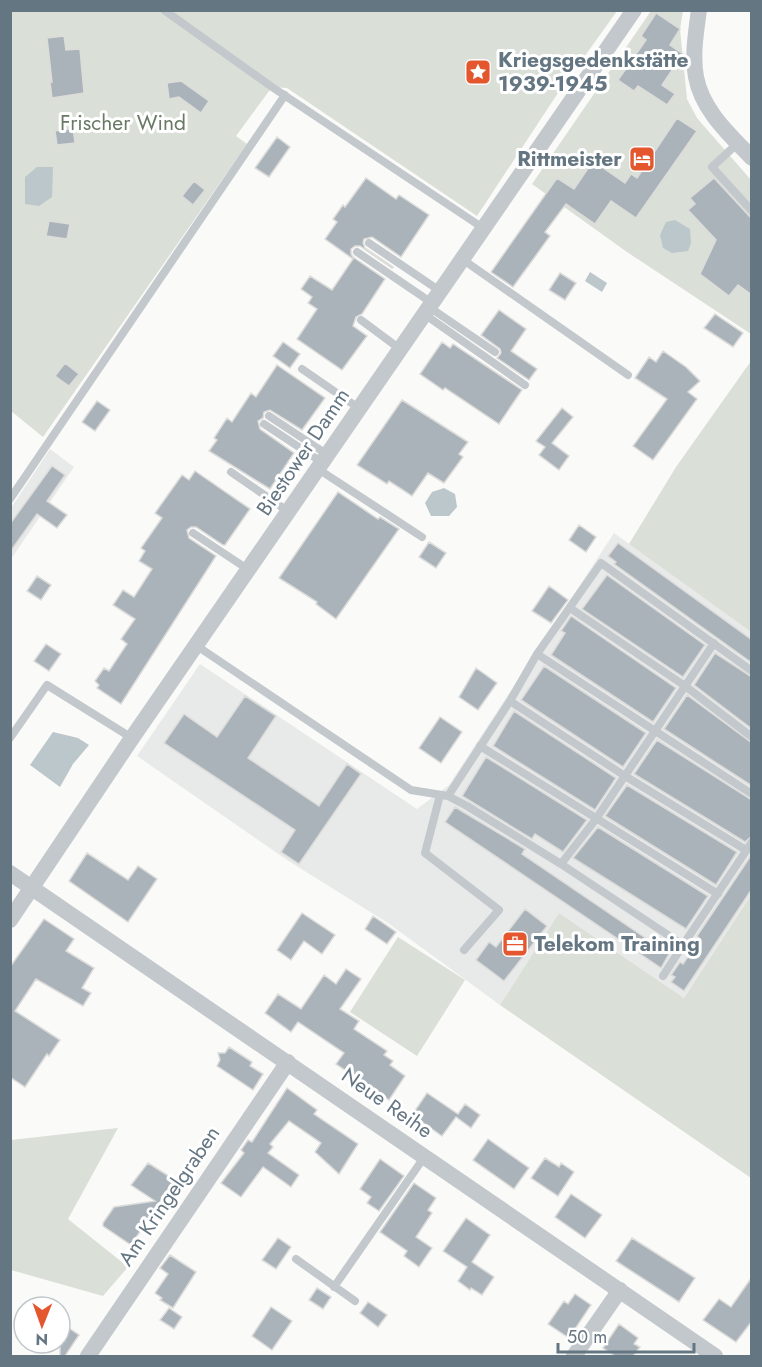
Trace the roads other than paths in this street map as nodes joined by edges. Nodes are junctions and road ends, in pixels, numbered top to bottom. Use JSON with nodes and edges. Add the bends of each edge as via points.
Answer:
{"nodes":[{"id":1,"x":164,"y":10,"type":"edge"},
{"id":2,"x":634,"y":10,"type":"edge"},
{"id":3,"x":699,"y":10,"type":"edge"},
{"id":4,"x":285,"y":95,"type":"junction"},
{"id":5,"x":738,"y":143,"type":"junction"},
{"id":6,"x":752,"y":158,"type":"edge"},
{"id":7,"x":752,"y":211,"type":"edge"},
{"id":8,"x":483,"y":228,"type":"junction"},
{"id":9,"x":369,"y":243,"type":"dead end"},
{"id":10,"x":357,"y":252,"type":"dead end"},
{"id":11,"x":462,"y":259,"type":"junction"},
{"id":12,"x":431,"y":304,"type":"junction"},
{"id":13,"x":361,"y":320,"type":"dead end"},
{"id":14,"x":400,"y":349,"type":"junction"},
{"id":15,"x":495,"y":352,"type":"dead end"},
{"id":16,"x":302,"y":369,"type":"dead end"},
{"id":17,"x":628,"y":375,"type":"dead end"},
{"id":18,"x":525,"y":385,"type":"dead end"},
{"id":19,"x":360,"y":409,"type":"junction"},
{"id":20,"x":267,"y":420,"type":"dead end"},
{"id":21,"x":323,"y":462,"type":"junction"},
{"id":22,"x":231,"y":472,"type":"dead end"},
{"id":23,"x":10,"y":499,"type":"edge"},
{"id":24,"x":289,"y":512,"type":"junction"},
{"id":25,"x":193,"y":533,"type":"dead end"},
{"id":26,"x":422,"y":537,"type":"dead end"},
{"id":27,"x":249,"y":570,"type":"junction"},
{"id":28,"x":570,"y":608,"type":"junction"},
{"id":29,"x":714,"y":643,"type":"junction"},
{"id":30,"x":197,"y":646,"type":"junction"},
{"id":31,"x":537,"y":654,"type":"junction"},
{"id":32,"x":752,"y":671,"type":"edge"},
{"id":33,"x":685,"y":686,"type":"junction"},
{"id":34,"x":510,"y":701,"type":"junction"},
{"id":35,"x":654,"y":729,"type":"junction"},
{"id":36,"x":752,"y":737,"type":"edge"},
{"id":37,"x":10,"y":738,"type":"edge"},
{"id":38,"x":132,"y":738,"type":"junction"},
{"id":39,"x":480,"y":746,"type":"junction"},
{"id":40,"x":625,"y":776,"type":"junction"},
{"id":41,"x":752,"y":794,"type":"edge"},
{"id":42,"x":444,"y":796,"type":"junction"},
{"id":43,"x":596,"y":819,"type":"junction"},
{"id":44,"x":749,"y":846,"type":"edge"},
{"id":45,"x":561,"y":864,"type":"junction"},
{"id":46,"x":10,"y":873,"type":"edge"},
{"id":47,"x":33,"y":887,"type":"junction"},
{"id":48,"x":718,"y":894,"type":"junction"},
{"id":49,"x":10,"y":920,"type":"edge"},
{"id":50,"x":683,"y":945,"type":"junction"},
{"id":51,"x":464,"y":950,"type":"dead end"},
{"id":52,"x":663,"y":976,"type":"dead end"},
{"id":53,"x":288,"y":1062,"type":"junction"},
{"id":54,"x":425,"y":1156,"type":"junction"},
{"id":55,"x":296,"y":1259,"type":"dead end"},
{"id":56,"x":334,"y":1287,"type":"junction"},
{"id":57,"x":620,"y":1290,"type":"junction"},
{"id":58,"x":355,"y":1301,"type":"dead end"},
{"id":59,"x":88,"y":1356,"type":"edge"},
{"id":60,"x":574,"y":1356,"type":"edge"},
{"id":61,"x":715,"y":1356,"type":"edge"}],
"edges":[{"from":1,"to":4,"type":"lane"},
{"from":2,"to":8,"type":"street","name":"Biestower Damm"},
{"from":3,"to":5,"type":"street","via":[[694,51],[696,77],[719,123]]},
{"from":4,"to":8,"type":"lane"},
{"from":4,"to":23,"type":"lane"},
{"from":5,"to":6,"type":"street"},
{"from":5,"to":7,"type":"lane","via":[[712,166]]},
{"from":8,"to":11,"type":"street","name":"Biestower Damm"},
{"from":9,"to":12,"type":"lane"},
{"from":10,"to":12,"type":"lane"},
{"from":11,"to":12,"type":"street","name":"Biestower Damm"},
{"from":11,"to":17,"type":"lane"},
{"from":12,"to":14,"type":"street","name":"Biestower Damm"},
{"from":12,"to":15,"type":"lane"},
{"from":12,"to":18,"type":"lane"},
{"from":13,"to":14,"type":"lane"},
{"from":14,"to":19,"type":"street","name":"Biestower Damm"},
{"from":16,"to":19,"type":"lane"},
{"from":19,"to":21,"type":"street","name":"Biestower Damm"},
{"from":20,"to":21,"type":"lane"},
{"from":21,"to":24,"type":"street","name":"Biestower Damm"},
{"from":21,"to":26,"type":"lane"},
{"from":22,"to":24,"type":"lane"},
{"from":24,"to":27,"type":"street","name":"Biestower Damm"},
{"from":25,"to":27,"type":"lane"},
{"from":27,"to":30,"type":"street","name":"Biestower Damm"},
{"from":28,"to":29,"type":"lane","via":[[601,563]]},
{"from":28,"to":31,"type":"lane"},
{"from":28,"to":33,"type":"lane"},
{"from":29,"to":32,"type":"lane"},
{"from":29,"to":33,"type":"lane"},
{"from":30,"to":38,"type":"street","name":"Biestower Damm"},
{"from":30,"to":42,"type":"lane","via":[[411,790]]},
{"from":31,"to":34,"type":"lane"},
{"from":31,"to":35,"type":"lane"},
{"from":33,"to":35,"type":"lane"},
{"from":33,"to":36,"type":"lane"},
{"from":34,"to":39,"type":"lane"},
{"from":34,"to":40,"type":"lane"},
{"from":35,"to":40,"type":"lane"},
{"from":35,"to":41,"type":"lane"},
{"from":37,"to":38,"type":"lane","via":[[47,685]]},
{"from":38,"to":47,"type":"street","name":"Biestower Damm"},
{"from":39,"to":42,"type":"lane"},
{"from":39,"to":43,"type":"lane"},
{"from":40,"to":43,"type":"lane"},
{"from":40,"to":44,"type":"lane"},
{"from":42,"to":45,"type":"lane"},
{"from":42,"to":51,"type":"lane","via":[[425,853],[499,910]]},
{"from":43,"to":45,"type":"lane"},
{"from":43,"to":48,"type":"lane"},
{"from":44,"to":48,"type":"lane"},
{"from":45,"to":50,"type":"lane"},
{"from":46,"to":47,"type":"street","name":"Neue Reihe"},
{"from":47,"to":49,"type":"street","name":"Biestower Damm"},
{"from":47,"to":53,"type":"street","name":"Neue Reihe"},
{"from":48,"to":50,"type":"lane"},
{"from":50,"to":52,"type":"lane"},
{"from":53,"to":54,"type":"street","name":"Neue Reihe"},
{"from":53,"to":59,"type":"street","name":"Am Kringelgraben"},
{"from":54,"to":56,"type":"lane"},
{"from":54,"to":57,"type":"street","name":"Neue Reihe"},
{"from":55,"to":56,"type":"lane"},
{"from":56,"to":58,"type":"lane"},
{"from":57,"to":60,"type":"street"},
{"from":57,"to":61,"type":"street","name":"Neue Reihe"}]}
